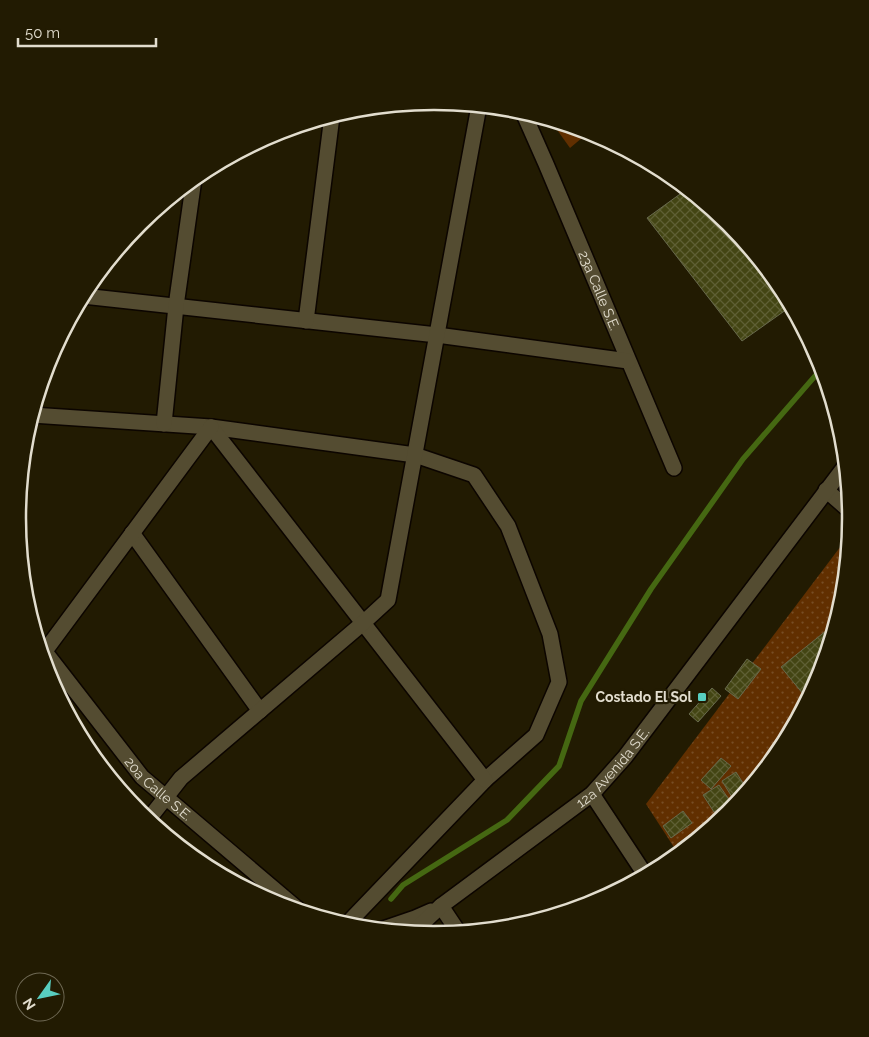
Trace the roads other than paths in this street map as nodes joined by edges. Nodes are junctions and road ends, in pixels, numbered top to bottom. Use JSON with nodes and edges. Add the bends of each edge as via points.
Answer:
{"nodes":[{"id":1,"x":478,"y":113,"type":"edge"},
{"id":2,"x":527,"y":121,"type":"edge"},
{"id":3,"x":331,"y":124,"type":"edge"},
{"id":4,"x":192,"y":190,"type":"edge"},
{"id":5,"x":92,"y":297,"type":"edge"},
{"id":6,"x":176,"y":306,"type":"junction"},
{"id":7,"x":306,"y":321,"type":"junction"},
{"id":8,"x":437,"y":336,"type":"junction"},
{"id":9,"x":628,"y":361,"type":"junction"},
{"id":10,"x":40,"y":415,"type":"edge"},
{"id":11,"x":164,"y":424,"type":"junction"},
{"id":12,"x":211,"y":427,"type":"junction"},
{"id":13,"x":415,"y":455,"type":"junction"},
{"id":14,"x":674,"y":468,"type":"dead end"},
{"id":15,"x":840,"y":473,"type":"edge"},
{"id":16,"x":826,"y":490,"type":"junction"},
{"id":17,"x":842,"y":504,"type":"edge"},
{"id":18,"x":132,"y":533,"type":"junction"},
{"id":19,"x":363,"y":623,"type":"junction"},
{"id":20,"x":46,"y":644,"type":"edge"},
{"id":21,"x":53,"y":664,"type":"edge"},
{"id":22,"x":260,"y":711,"type":"junction"},
{"id":23,"x":485,"y":780,"type":"junction"},
{"id":24,"x":592,"y":794,"type":"junction"},
{"id":25,"x":166,"y":798,"type":"junction"},
{"id":26,"x":153,"y":814,"type":"edge"},
{"id":27,"x":642,"y":870,"type":"edge"},
{"id":28,"x":285,"y":899,"type":"edge"},
{"id":29,"x":441,"y":906,"type":"junction"},
{"id":30,"x":353,"y":919,"type":"edge"},
{"id":31,"x":396,"y":925,"type":"edge"},
{"id":32,"x":419,"y":926,"type":"edge"},
{"id":33,"x":454,"y":926,"type":"edge"}],
"edges":[{"from":1,"to":8,"type":"street"},
{"from":2,"to":9,"type":"street","name":"23a Calle S.E."},
{"from":3,"to":7,"type":"street"},
{"from":4,"to":6,"type":"street"},
{"from":5,"to":6,"type":"street"},
{"from":6,"to":7,"type":"street"},
{"from":6,"to":11,"type":"street"},
{"from":7,"to":8,"type":"street"},
{"from":8,"to":9,"type":"street"},
{"from":8,"to":13,"type":"street"},
{"from":9,"to":14,"type":"street","name":"23a Calle S.E."},
{"from":10,"to":11,"type":"street"},
{"from":11,"to":12,"type":"street"},
{"from":12,"to":13,"type":"street"},
{"from":12,"to":18,"type":"street"},
{"from":12,"to":19,"type":"street"},
{"from":13,"to":19,"type":"street","via":[[388,600]]},
{"from":13,"to":23,"type":"street","via":[[474,474],[508,526],[550,634],[559,682],[536,736]]},
{"from":15,"to":16,"type":"street","name":"12a Avenida S.E."},
{"from":16,"to":17,"type":"street"},
{"from":16,"to":24,"type":"street","name":"12a Avenida S.E.","via":[[624,757]]},
{"from":18,"to":20,"type":"street"},
{"from":18,"to":22,"type":"street"},
{"from":19,"to":22,"type":"street"},
{"from":19,"to":23,"type":"street"},
{"from":21,"to":25,"type":"street","name":"20a Calle S.E.","via":[[142,778]]},
{"from":22,"to":25,"type":"street","via":[[181,778]]},
{"from":23,"to":30,"type":"street"},
{"from":24,"to":27,"type":"street"},
{"from":24,"to":29,"type":"street","name":"12a Avenida S.E."},
{"from":25,"to":26,"type":"street"},
{"from":25,"to":28,"type":"street","name":"20a Calle S.E."},
{"from":29,"to":31,"type":"street"},
{"from":29,"to":32,"type":"street","name":"12a Avenida S.E."},
{"from":29,"to":33,"type":"street"}]}
